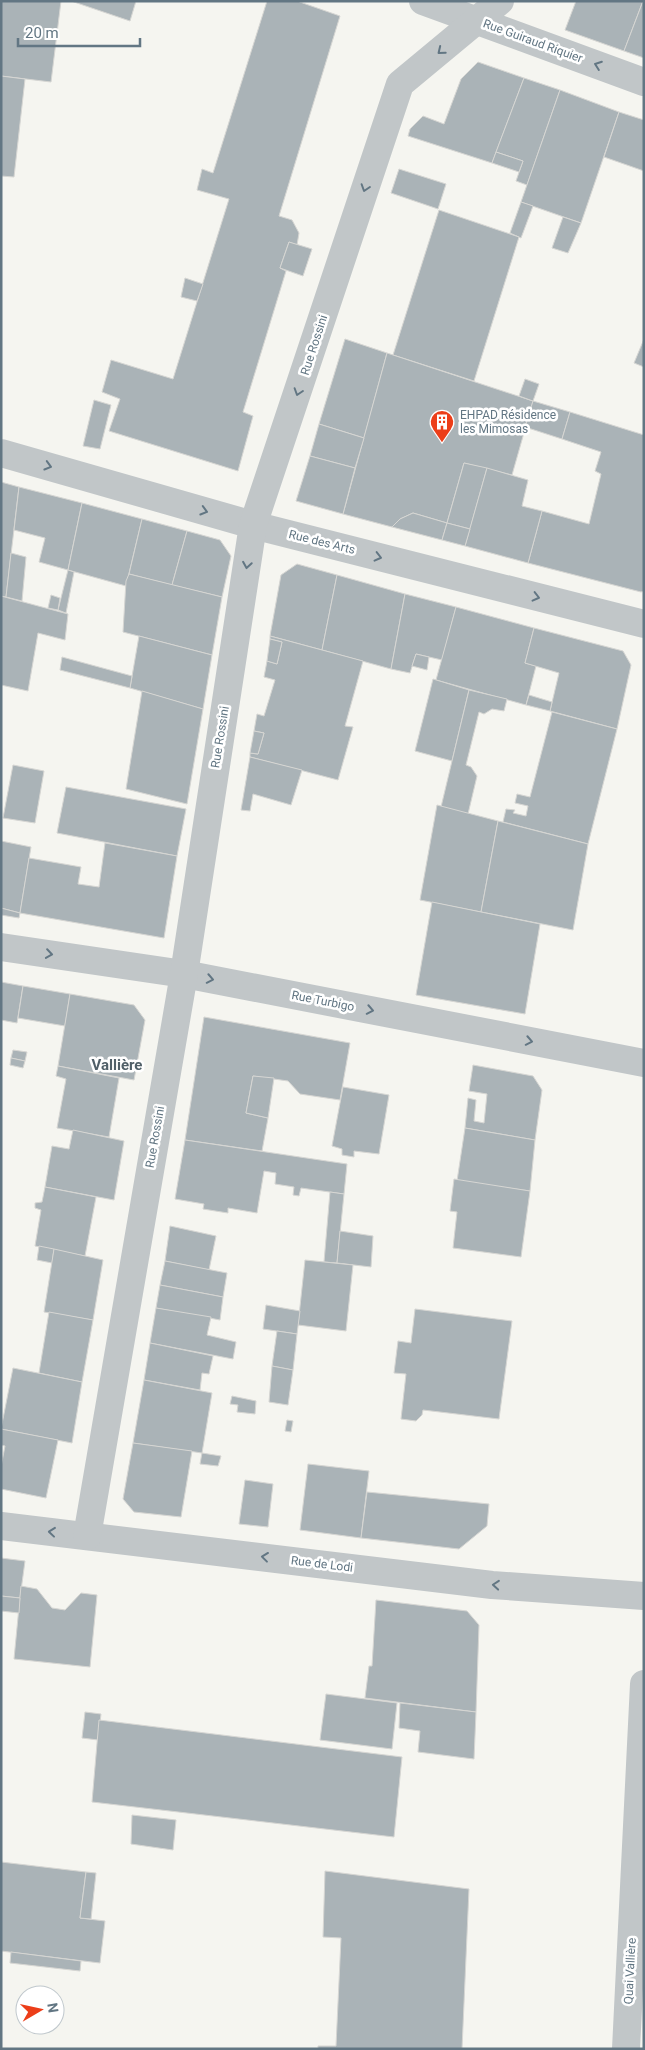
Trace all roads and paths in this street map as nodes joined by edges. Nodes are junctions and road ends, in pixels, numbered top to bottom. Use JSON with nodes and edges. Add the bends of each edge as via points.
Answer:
{"nodes":[{"id":1,"x":423,"y":1,"type":"edge"},
{"id":2,"x":500,"y":1,"type":"edge"},
{"id":3,"x":479,"y":20,"type":"junction"},
{"id":4,"x":644,"y":82,"type":"edge"},
{"id":5,"x":1,"y":453,"type":"edge"},
{"id":6,"x":253,"y":525,"type":"junction"},
{"id":7,"x":644,"y":624,"type":"edge"},
{"id":8,"x":1,"y":947,"type":"edge"},
{"id":9,"x":184,"y":974,"type":"junction"},
{"id":10,"x":644,"y":1063,"type":"edge"},
{"id":11,"x":1,"y":1526,"type":"edge"},
{"id":12,"x":87,"y":1536,"type":"junction"},
{"id":13,"x":644,"y":1596,"type":"edge"},
{"id":14,"x":644,"y":1684,"type":"edge"},
{"id":15,"x":626,"y":2049,"type":"edge"}],
"edges":[{"from":1,"to":3,"type":"street","name":"Rue Guiraud Riquier"},
{"from":2,"to":3,"type":"street","name":"Rue Rossini"},
{"from":4,"to":3,"type":"street","name":"Rue Guiraud Riquier","one_way":true},
{"from":3,"to":6,"type":"street","name":"Rue Rossini","one_way":true,"via":[[400,84]]},
{"from":5,"to":6,"type":"street","name":"Rue des Arts","one_way":true},
{"from":6,"to":7,"type":"street","name":"Rue des Arts","one_way":true},
{"from":6,"to":9,"type":"street","name":"Rue Rossini","one_way":true},
{"from":8,"to":9,"type":"street","name":"Rue Turbigo","one_way":true},
{"from":9,"to":10,"type":"street","name":"Rue Turbigo","one_way":true},
{"from":9,"to":12,"type":"street","name":"Rue Rossini"},
{"from":12,"to":11,"type":"street","name":"Rue de Lodi","one_way":true},
{"from":13,"to":12,"type":"street","name":"Rue de Lodi","one_way":true,"via":[[492,1585]]},
{"from":14,"to":15,"type":"street","name":"Quai Vallière"}]}
